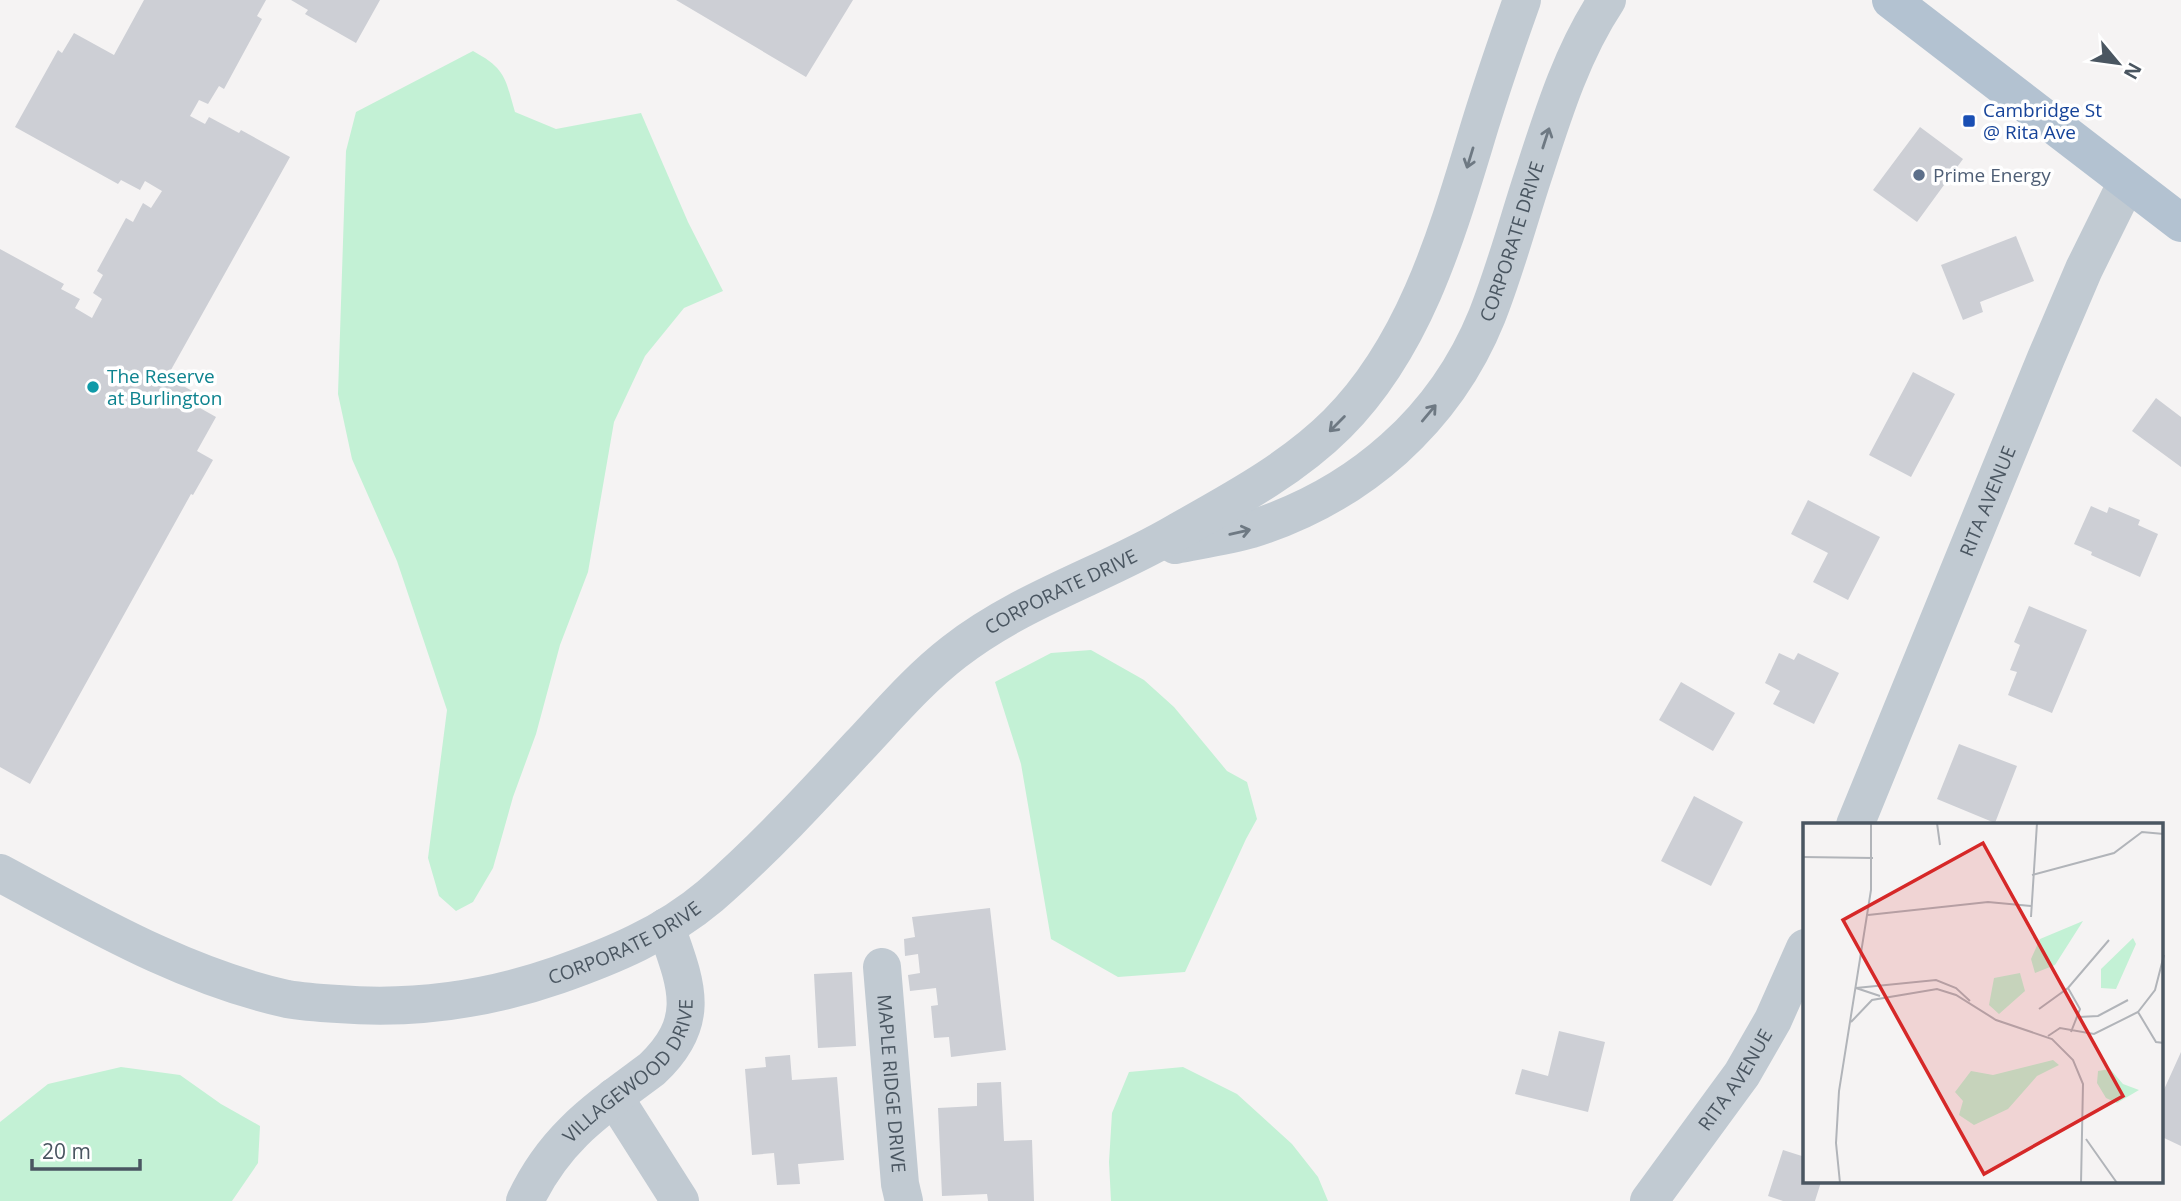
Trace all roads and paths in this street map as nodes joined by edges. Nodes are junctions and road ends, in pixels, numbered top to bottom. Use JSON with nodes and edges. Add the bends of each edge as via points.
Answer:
{"nodes":[{"id":1,"x":1522,"y":0,"type":"edge"},
{"id":2,"x":1528,"y":0,"type":"edge"},
{"id":3,"x":1607,"y":0,"type":"edge"},
{"id":4,"x":1891,"y":0,"type":"edge"},
{"id":5,"x":1499,"y":63,"type":"junction"},
{"id":6,"x":2127,"y":182,"type":"junction"},
{"id":7,"x":2181,"y":223,"type":"edge"},
{"id":8,"x":1149,"y":549,"type":"junction"},
{"id":9,"x":1856,"y":823,"type":"edge"},
{"id":10,"x":0,"y":873,"type":"edge"},
{"id":11,"x":666,"y":927,"type":"junction"},
{"id":12,"x":1803,"y":952,"type":"edge"},
{"id":13,"x":883,"y":967,"type":"dead end"},
{"id":14,"x":614,"y":1097,"type":"junction"},
{"id":15,"x":525,"y":1201,"type":"edge"},
{"id":16,"x":679,"y":1201,"type":"edge"},
{"id":17,"x":904,"y":1201,"type":"edge"},
{"id":18,"x":1649,"y":1201,"type":"edge"}],
"edges":[{"from":1,"to":5,"type":"street","name":"CORPORATE DRIVE"},
{"from":2,"to":5,"type":"street","name":"CORPORATE DRIVE"},
{"from":8,"to":3,"type":"street","name":"CORPORATE DRIVE","one_way":true,"via":[[1249,530],[1308,507],[1359,478],[1427,416],[1448,390],[1487,316],[1560,96]]},
{"from":4,"to":6,"type":"main road"},
{"from":5,"to":8,"type":"street","name":"CORPORATE DRIVE","one_way":true,"via":[[1436,259],[1384,368],[1339,422],[1306,451]]},
{"from":6,"to":7,"type":"main road"},
{"from":6,"to":9,"type":"street","name":"RITA AVENUE","via":[[2046,358]]},
{"from":8,"to":11,"type":"street","name":"CORPORATE DRIVE","via":[[1038,599],[958,649],[911,691],[758,852]]},
{"from":10,"to":11,"type":"street","name":"CORPORATE DRIVE","via":[[186,967],[260,992],[308,1002],[424,1005],[472,999],[604,959]]},
{"from":11,"to":14,"type":"street","name":"VILLAGEWOOD DRIVE","via":[[686,982],[682,1025],[663,1058]]},
{"from":12,"to":18,"type":"street","name":"RITA AVENUE","via":[[1742,1074]]},
{"from":13,"to":17,"type":"street","name":"MAPLE RIDGE DRIVE"},
{"from":14,"to":15,"type":"street","name":"VILLAGEWOOD DRIVE","via":[[558,1147]]},
{"from":14,"to":16,"type":"street"}]}
